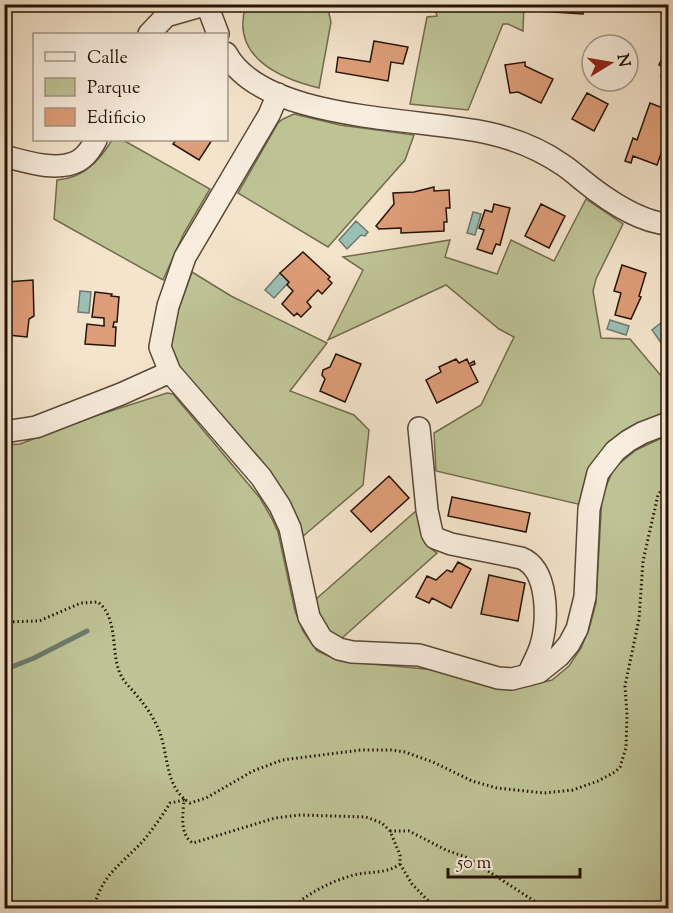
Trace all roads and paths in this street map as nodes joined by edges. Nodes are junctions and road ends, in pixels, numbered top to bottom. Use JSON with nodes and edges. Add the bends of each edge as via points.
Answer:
{"nodes":[{"id":1,"x":208,"y":5,"type":"edge"},
{"id":2,"x":150,"y":33,"type":"edge"},
{"id":3,"x":218,"y":33,"type":"edge"},
{"id":4,"x":228,"y":55,"type":"edge"},
{"id":5,"x":278,"y":94,"type":"junction"},
{"id":6,"x":95,"y":141,"type":"edge"},
{"id":7,"x":4,"y":156,"type":"edge"},
{"id":8,"x":669,"y":224,"type":"edge"},
{"id":9,"x":170,"y":372,"type":"junction"},
{"id":10,"x":669,"y":423,"type":"edge"},
{"id":11,"x":419,"y":428,"type":"dead end"},
{"id":12,"x":4,"y":432,"type":"edge"},
{"id":13,"x":669,"y":480,"type":"edge"},
{"id":14,"x":4,"y":622,"type":"edge"},
{"id":15,"x":528,"y":675,"type":"junction"},
{"id":16,"x":184,"y":800,"type":"junction"},
{"id":17,"x":390,"y":831,"type":"junction"},
{"id":18,"x":400,"y":864,"type":"junction"},
{"id":19,"x":94,"y":909,"type":"edge"},
{"id":20,"x":291,"y":909,"type":"edge"},
{"id":21,"x":435,"y":909,"type":"edge"},
{"id":22,"x":545,"y":909,"type":"edge"}],
"edges":[{"from":1,"to":2,"type":"street","via":[[166,16]]},
{"from":1,"to":3,"type":"street"},
{"from":4,"to":5,"type":"street","via":[[241,74]]},
{"from":5,"to":8,"type":"street","via":[[355,116],[458,127],[519,142],[565,166],[624,208],[648,221]]},
{"from":5,"to":9,"type":"street","via":[[181,268],[160,347]]},
{"from":6,"to":7,"type":"street","via":[[78,161],[57,166]]},
{"from":9,"to":12,"type":"street","via":[[36,427]]},
{"from":9,"to":15,"type":"street","via":[[261,477],[280,506],[290,528],[309,617],[322,639],[352,652],[419,656],[498,678]]},
{"from":10,"to":15,"type":"street","via":[[628,441],[601,468],[590,502],[585,597],[577,629],[550,665]]},
{"from":11,"to":15,"type":"street","via":[[429,524],[435,538],[526,560],[539,577],[545,624],[541,646]]},
{"from":13,"to":16,"type":"path","via":[[658,495],[643,561],[639,619],[625,686],[628,733],[620,767],[615,772],[573,790],[544,793],[472,781],[405,752],[361,750],[282,760],[198,801]]},
{"from":14,"to":16,"type":"path","via":[[39,621],[81,603],[98,602],[103,606],[111,625],[119,672],[159,729],[172,782]]},
{"from":16,"to":17,"type":"path","via":[[184,834],[193,843],[259,822],[300,815],[366,817]]},
{"from":16,"to":19,"type":"path","via":[[170,803],[141,843],[109,875],[100,887]]},
{"from":17,"to":18,"type":"path"},
{"from":17,"to":22,"type":"path","via":[[409,831],[468,858]]},
{"from":18,"to":20,"type":"path","via":[[329,884]]},
{"from":18,"to":21,"type":"path"}]}
